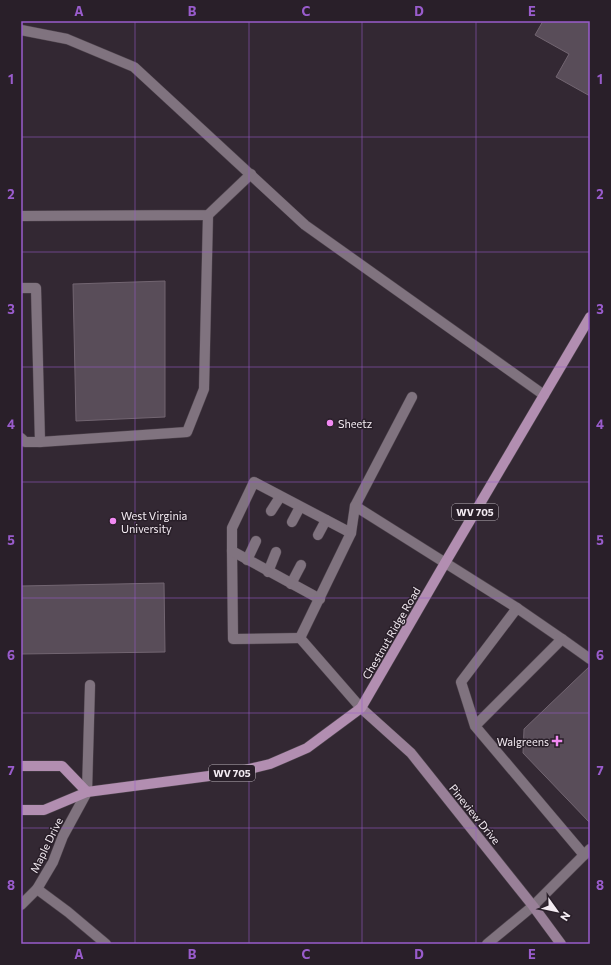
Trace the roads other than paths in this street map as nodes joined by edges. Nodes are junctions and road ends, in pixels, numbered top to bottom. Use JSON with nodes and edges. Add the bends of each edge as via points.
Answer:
{"nodes":[{"id":1,"x":21,"y":30,"type":"edge"},
{"id":2,"x":251,"y":174,"type":"junction"},
{"id":3,"x":21,"y":216,"type":"edge"},
{"id":4,"x":208,"y":216,"type":"junction"},
{"id":5,"x":21,"y":288,"type":"edge"},
{"id":6,"x":590,"y":317,"type":"edge"},
{"id":7,"x":544,"y":395,"type":"junction"},
{"id":8,"x":412,"y":397,"type":"dead end"},
{"id":9,"x":21,"y":438,"type":"edge"},
{"id":10,"x":40,"y":442,"type":"junction"},
{"id":11,"x":280,"y":497,"type":"junction"},
{"id":12,"x":355,"y":506,"type":"junction"},
{"id":13,"x":300,"y":507,"type":"junction"},
{"id":14,"x":271,"y":511,"type":"dead end"},
{"id":15,"x":326,"y":520,"type":"junction"},
{"id":16,"x":292,"y":522,"type":"dead end"},
{"id":17,"x":351,"y":533,"type":"junction"},
{"id":18,"x":318,"y":535,"type":"dead end"},
{"id":19,"x":256,"y":541,"type":"dead end"},
{"id":20,"x":232,"y":551,"type":"junction"},
{"id":21,"x":276,"y":552,"type":"dead end"},
{"id":22,"x":247,"y":560,"type":"junction"},
{"id":23,"x":445,"y":563,"type":"junction"},
{"id":24,"x":301,"y":565,"type":"dead end"},
{"id":25,"x":268,"y":572,"type":"junction"},
{"id":26,"x":291,"y":584,"type":"junction"},
{"id":27,"x":320,"y":599,"type":"junction"},
{"id":28,"x":517,"y":608,"type":"junction"},
{"id":29,"x":300,"y":638,"type":"junction"},
{"id":30,"x":562,"y":639,"type":"junction"},
{"id":31,"x":590,"y":658,"type":"edge"},
{"id":32,"x":90,"y":685,"type":"dead end"},
{"id":33,"x":361,"y":708,"type":"junction"},
{"id":34,"x":474,"y":726,"type":"junction"},
{"id":35,"x":21,"y":766,"type":"edge"},
{"id":36,"x":87,"y":792,"type":"junction"},
{"id":37,"x":21,"y":810,"type":"edge"},
{"id":38,"x":587,"y":852,"type":"edge"},
{"id":39,"x":37,"y":889,"type":"junction"},
{"id":40,"x":21,"y":905,"type":"edge"},
{"id":41,"x":533,"y":906,"type":"junction"},
{"id":42,"x":106,"y":944,"type":"edge"},
{"id":43,"x":487,"y":944,"type":"edge"},
{"id":44,"x":561,"y":944,"type":"edge"}],
"edges":[{"from":1,"to":2,"type":"street","via":[[67,39],[134,67]]},
{"from":2,"to":4,"type":"street"},
{"from":2,"to":7,"type":"street","via":[[305,225]]},
{"from":3,"to":4,"type":"street"},
{"from":4,"to":10,"type":"street","via":[[204,389],[187,432]]},
{"from":5,"to":10,"type":"street","via":[[36,288]]},
{"from":6,"to":7,"type":"main road","name":"Chestnut Ridge Road","number":"WV 705"},
{"from":7,"to":23,"type":"main road","name":"Chestnut Ridge Road","number":"WV 705"},
{"from":8,"to":12,"type":"street"},
{"from":9,"to":10,"type":"street","via":[[25,442]]},
{"from":11,"to":13,"type":"street"},
{"from":11,"to":14,"type":"street"},
{"from":11,"to":20,"type":"street","via":[[254,482],[232,528]]},
{"from":12,"to":17,"type":"street"},
{"from":12,"to":23,"type":"street"},
{"from":13,"to":15,"type":"street"},
{"from":13,"to":16,"type":"street"},
{"from":15,"to":17,"type":"street"},
{"from":15,"to":18,"type":"street"},
{"from":17,"to":27,"type":"street"},
{"from":19,"to":22,"type":"street"},
{"from":20,"to":22,"type":"street"},
{"from":20,"to":29,"type":"street","via":[[233,639]]},
{"from":21,"to":25,"type":"street"},
{"from":22,"to":25,"type":"street"},
{"from":23,"to":28,"type":"street"},
{"from":23,"to":33,"type":"main road","name":"Chestnut Ridge Road","number":"WV 705"},
{"from":24,"to":26,"type":"street"},
{"from":25,"to":26,"type":"street"},
{"from":26,"to":27,"type":"street"},
{"from":27,"to":29,"type":"street"},
{"from":28,"to":30,"type":"street"},
{"from":28,"to":34,"type":"street","via":[[460,682]]},
{"from":29,"to":33,"type":"street"},
{"from":30,"to":31,"type":"street"},
{"from":30,"to":34,"type":"street"},
{"from":32,"to":36,"type":"street"},
{"from":33,"to":36,"type":"main road","name":"Chestnut Ridge Road","number":"WV 705","via":[[307,748],[270,764],[232,773]]},
{"from":33,"to":41,"type":"street","name":"Pineview Drive","via":[[411,753]]},
{"from":34,"to":38,"type":"street"},
{"from":35,"to":36,"type":"main road","via":[[62,766]]},
{"from":36,"to":37,"type":"main road","name":"Chestnut Ridge Road","number":"WV 705","via":[[44,810]]},
{"from":36,"to":39,"type":"street","name":"Maple Drive"},
{"from":38,"to":41,"type":"street"},
{"from":39,"to":40,"type":"street","name":"Maple Drive"},
{"from":39,"to":42,"type":"street"},
{"from":41,"to":43,"type":"street"},
{"from":41,"to":44,"type":"street","name":"Pineview Drive"}]}
